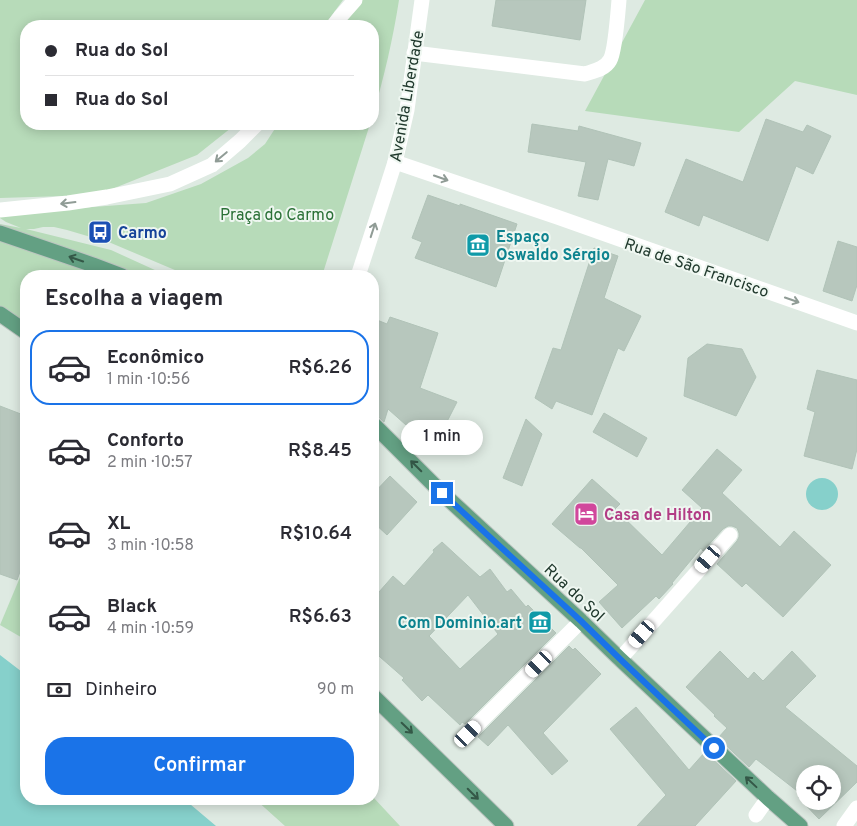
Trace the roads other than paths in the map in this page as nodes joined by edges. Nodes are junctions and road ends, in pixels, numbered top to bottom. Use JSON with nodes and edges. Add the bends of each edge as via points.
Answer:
{"nodes":[{"id":1,"x":355,"y":0,"type":"edge"},
{"id":2,"x":422,"y":0,"type":"edge"},
{"id":3,"x":619,"y":0,"type":"edge"},
{"id":4,"x":337,"y":20,"type":"edge"},
{"id":5,"x":414,"y":53,"type":"junction"},
{"id":6,"x":251,"y":130,"type":"edge"},
{"id":7,"x":395,"y":162,"type":"junction"},
{"id":8,"x":0,"y":210,"type":"edge"},
{"id":9,"x":0,"y":233,"type":"edge"},
{"id":10,"x":106,"y":270,"type":"edge"},
{"id":11,"x":360,"y":270,"type":"edge"},
{"id":12,"x":0,"y":314,"type":"edge"},
{"id":13,"x":857,"y":323,"type":"edge"},
{"id":14,"x":20,"y":328,"type":"edge"},
{"id":15,"x":379,"y":431,"type":"edge"},
{"id":16,"x":730,"y":535,"type":"dead end"},
{"id":17,"x":581,"y":621,"type":"junction"},
{"id":18,"x":620,"y":659,"type":"junction"},
{"id":19,"x":379,"y":702,"type":"edge"},
{"id":20,"x":468,"y":734,"type":"dead end"},
{"id":21,"x":768,"y":798,"type":"junction"},
{"id":22,"x":857,"y":808,"type":"edge"},
{"id":23,"x":756,"y":815,"type":"dead end"},
{"id":24,"x":506,"y":826,"type":"edge"},
{"id":25,"x":800,"y":826,"type":"edge"},
{"id":26,"x":844,"y":826,"type":"edge"}],
"edges":[{"from":1,"to":4,"type":"street"},
{"from":2,"to":5,"type":"street","name":"Avenida Liberdade"},
{"from":3,"to":5,"type":"street","via":[[610,60],[599,70],[585,74]]},
{"from":5,"to":7,"type":"street","name":"Avenida Liberdade","via":[[407,110]]},
{"from":6,"to":8,"type":"street","one_way":true,"via":[[212,165],[170,184],[68,203]]},
{"from":11,"to":7,"type":"street","name":"Avenida Liberdade","one_way":true},
{"from":7,"to":13,"type":"street","name":"Rua de São Francisco","one_way":true},
{"from":10,"to":9,"type":"main road","one_way":true},
{"from":12,"to":14,"type":"main road"},
{"from":17,"to":15,"type":"main road","name":"Rua do Sol","one_way":true},
{"from":16,"to":18,"type":"street"},
{"from":17,"to":18,"type":"main road","name":"Rua do Sol"},
{"from":17,"to":20,"type":"street"},
{"from":21,"to":18,"type":"main road","name":"Rua do Sol","one_way":true},
{"from":19,"to":24,"type":"main road","one_way":true},
{"from":21,"to":23,"type":"street"},
{"from":21,"to":25,"type":"main road","name":"Rua do Sol"},
{"from":22,"to":26,"type":"street"}]}
